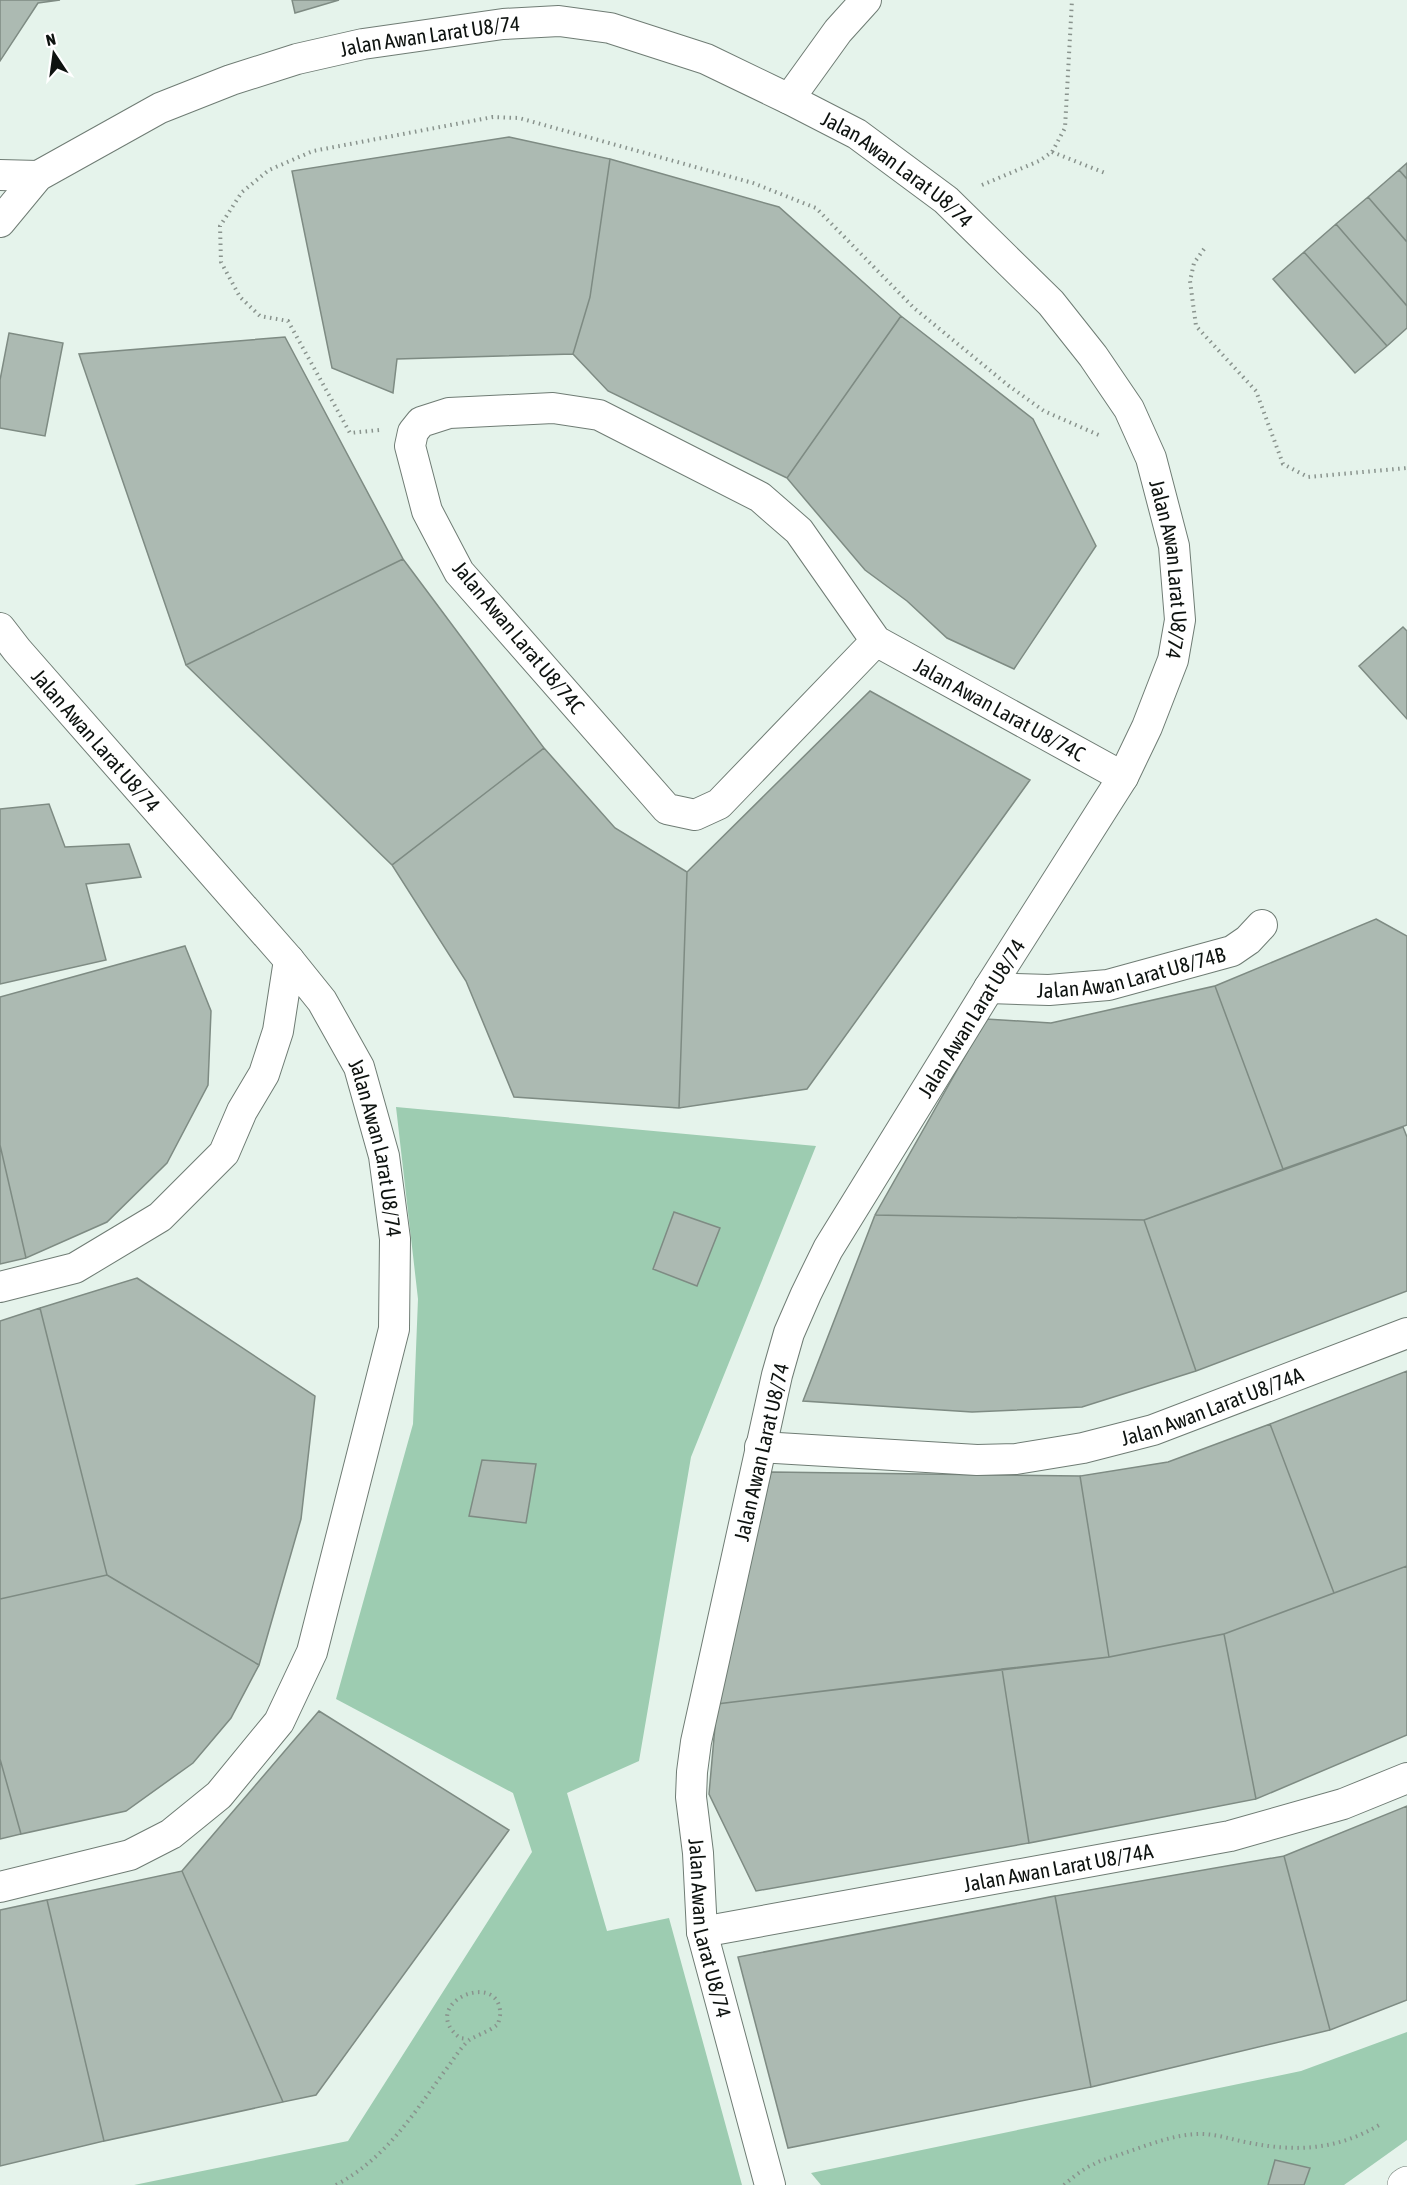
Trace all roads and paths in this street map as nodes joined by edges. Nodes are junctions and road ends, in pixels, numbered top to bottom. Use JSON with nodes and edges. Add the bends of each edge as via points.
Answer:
{"nodes":[{"id":1,"x":866,"y":0,"type":"edge"},
{"id":2,"x":1072,"y":0,"type":"edge"},
{"id":3,"x":789,"y":99,"type":"junction"},
{"id":4,"x":1052,"y":152,"type":"junction"},
{"id":5,"x":1105,"y":173,"type":"dead end"},
{"id":6,"x":0,"y":175,"type":"edge"},
{"id":7,"x":38,"y":176,"type":"junction"},
{"id":8,"x":946,"y":200,"type":"junction"},
{"id":9,"x":0,"y":222,"type":"edge"},
{"id":10,"x":1204,"y":249,"type":"dead end"},
{"id":11,"x":413,"y":432,"type":"junction"},
{"id":12,"x":1151,"y":458,"type":"junction"},
{"id":13,"x":1407,"y":468,"type":"edge"},
{"id":14,"x":0,"y":628,"type":"edge"},
{"id":15,"x":876,"y":641,"type":"junction"},
{"id":16,"x":1123,"y":777,"type":"junction"},
{"id":17,"x":1262,"y":925,"type":"dead end"},
{"id":18,"x":289,"y":960,"type":"junction"},
{"id":19,"x":989,"y":988,"type":"junction"},
{"id":20,"x":0,"y":1287,"type":"edge"},
{"id":21,"x":1407,"y":1332,"type":"edge"},
{"id":22,"x":760,"y":1447,"type":"junction"},
{"id":23,"x":1407,"y":1778,"type":"edge"},
{"id":24,"x":0,"y":1887,"type":"edge"},
{"id":25,"x":702,"y":1932,"type":"junction"},
{"id":26,"x":468,"y":2039,"type":"junction"},
{"id":27,"x":1379,"y":2125,"type":"dead end"},
{"id":28,"x":336,"y":2185,"type":"edge"},
{"id":29,"x":770,"y":2185,"type":"edge"},
{"id":30,"x":1064,"y":2185,"type":"edge"}],
"edges":[{"from":1,"to":3,"type":"street","via":[[838,31]]},
{"from":2,"to":4,"type":"path","via":[[1065,128]]},
{"from":3,"to":7,"type":"street","name":"Jalan Awan Larat U8/74","via":[[706,59],[610,28],[559,21],[502,24],[363,44],[231,80],[160,108]]},
{"from":3,"to":8,"type":"street","name":"Jalan Awan Larat U8/74","via":[[858,134]]},
{"from":4,"to":5,"type":"path"},
{"from":4,"to":8,"type":"path"},
{"from":6,"to":7,"type":"street"},
{"from":7,"to":9,"type":"street","name":"Jalan Awan Larat U8/74"},
{"from":8,"to":12,"type":"street","name":"Jalan Awan Larat U8/74","via":[[1051,303],[1129,409]]},
{"from":10,"to":13,"type":"path","via":[[1194,263],[1190,281],[1196,326],[1256,391],[1283,464],[1308,477]]},
{"from":11,"to":12,"type":"path","via":[[376,429],[350,433],[288,321],[260,316],[240,297],[221,262],[220,226],[242,192],[269,170],[313,151],[493,117],[519,118],[753,183],[816,208],[914,308],[1008,386],[1044,411]]},
{"from":11,"to":15,"type":"street","name":"Jalan Awan Larat U8/74C","via":[[421,422],[449,413],[553,408],[599,415],[759,497],[799,531]]},
{"from":11,"to":15,"type":"street","name":"Jalan Awan Larat U8/74C","via":[[410,446],[427,512],[459,572],[667,809],[695,815],[719,804]]},
{"from":12,"to":16,"type":"street","name":"Jalan Awan Larat U8/74","via":[[1174,546],[1180,620],[1173,660]]},
{"from":14,"to":18,"type":"street","name":"Jalan Awan Larat U8/74"},
{"from":15,"to":16,"type":"street","name":"Jalan Awan Larat U8/74C"},
{"from":16,"to":19,"type":"street","name":"Jalan Awan Larat U8/74"},
{"from":17,"to":19,"type":"street","name":"Jalan Awan Larat U8/74B","via":[[1232,951],[1108,985],[1049,990]]},
{"from":18,"to":20,"type":"street","via":[[278,1031],[264,1074],[224,1153],[160,1217],[75,1268]]},
{"from":18,"to":24,"type":"street","name":"Jalan Awan Larat U8/74","via":[[322,1001],[359,1067],[384,1156],[395,1239],[394,1329],[312,1652],[279,1722],[219,1795],[171,1834],[130,1855]]},
{"from":19,"to":22,"type":"street","name":"Jalan Awan Larat U8/74","via":[[828,1249],[789,1333]]},
{"from":21,"to":22,"type":"street","name":"Jalan Awan Larat U8/74A","via":[[1153,1430],[1083,1448],[1016,1459],[976,1460]]},
{"from":22,"to":25,"type":"street","name":"Jalan Awan Larat U8/74","via":[[692,1772]]},
{"from":23,"to":25,"type":"street","name":"Jalan Awan Larat U8/74A","via":[[1343,1804],[1230,1836]]},
{"from":25,"to":29,"type":"street","name":"Jalan Awan Larat U8/74"},
{"from":26,"to":26,"type":"path","via":[[490,2032],[498,2024],[500,2010],[496,2000],[485,1992],[458,1998],[449,2008],[449,2026],[460,2038]]},
{"from":26,"to":28,"type":"path","via":[[383,2152]]},
{"from":27,"to":30,"type":"path","via":[[1313,2149],[1248,2143],[1224,2135],[1184,2135],[1095,2163]]}]}
